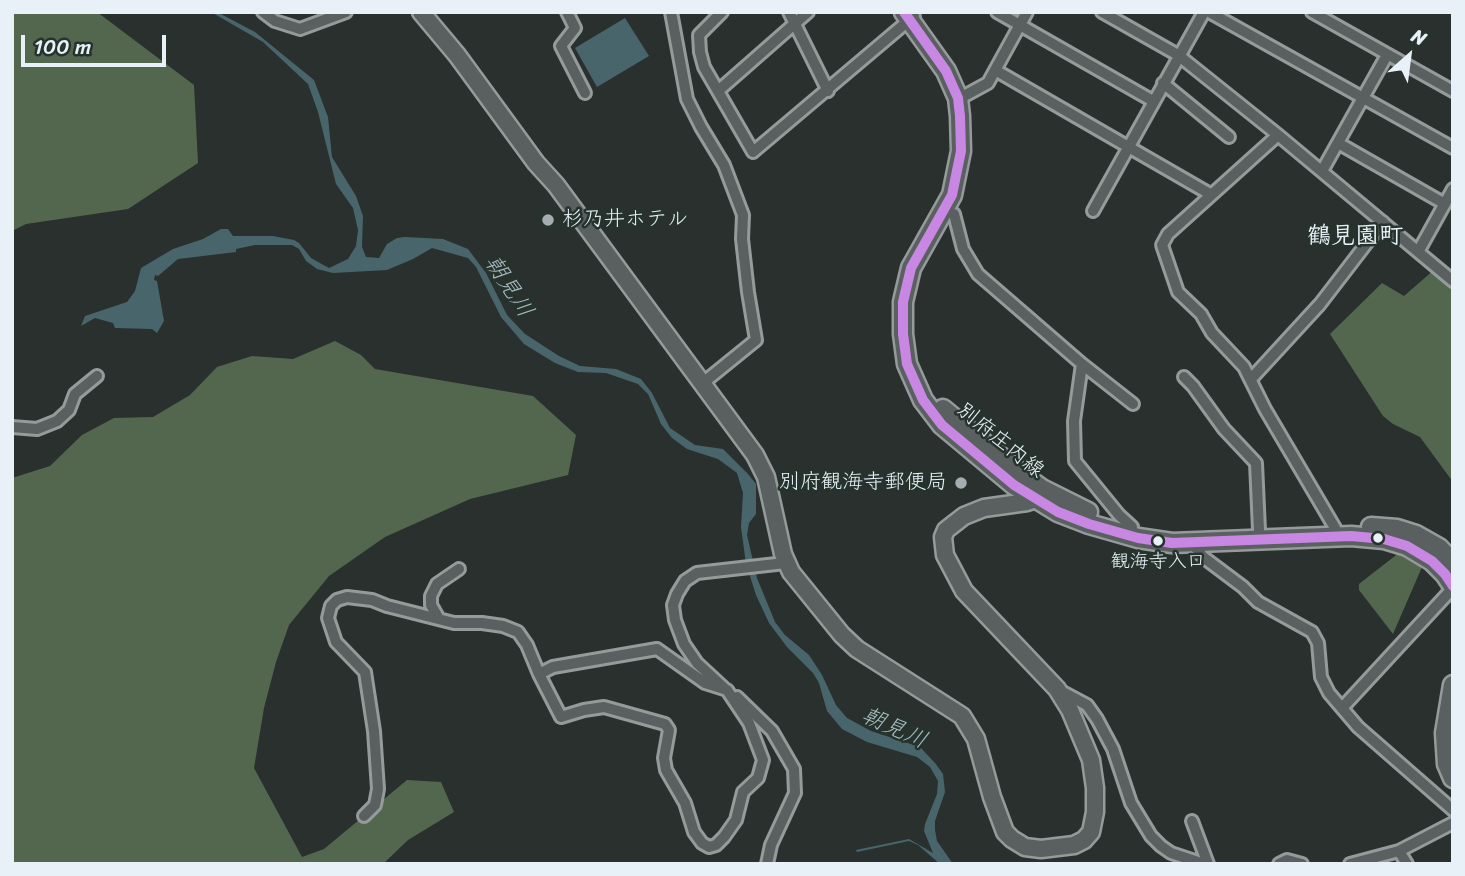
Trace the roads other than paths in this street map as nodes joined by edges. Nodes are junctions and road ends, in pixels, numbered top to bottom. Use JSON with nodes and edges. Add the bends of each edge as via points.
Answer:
{"nodes":[{"id":1,"x":263,"y":12,"type":"edge"},
{"id":2,"x":346,"y":12,"type":"edge"},
{"id":3,"x":421,"y":12,"type":"edge"},
{"id":4,"x":566,"y":12,"type":"edge"},
{"id":5,"x":671,"y":12,"type":"edge"},
{"id":6,"x":723,"y":12,"type":"edge"},
{"id":7,"x":789,"y":12,"type":"edge"},
{"id":8,"x":808,"y":12,"type":"edge"},
{"id":9,"x":998,"y":12,"type":"edge"},
{"id":10,"x":1027,"y":12,"type":"edge"},
{"id":11,"x":1102,"y":12,"type":"edge"},
{"id":12,"x":1204,"y":12,"type":"edge"},
{"id":13,"x":1209,"y":12,"type":"edge"},
{"id":14,"x":1312,"y":12,"type":"edge"},
{"id":15,"x":911,"y":15,"type":"edge"},
{"id":16,"x":795,"y":23,"type":"junction"},
{"id":17,"x":1020,"y":25,"type":"junction"},
{"id":18,"x":1178,"y":55,"type":"junction"},
{"id":19,"x":1387,"y":55,"type":"junction"},
{"id":20,"x":995,"y":70,"type":"junction"},
{"id":21,"x":1163,"y":83,"type":"junction"},
{"id":22,"x":718,"y":91,"type":"junction"},
{"id":23,"x":828,"y":91,"type":"junction"},
{"id":24,"x":1453,"y":91,"type":"edge"},
{"id":25,"x":585,"y":93,"type":"dead end"},
{"id":26,"x":966,"y":95,"type":"junction"},
{"id":27,"x":1363,"y":99,"type":"junction"},
{"id":28,"x":1153,"y":101,"type":"junction"},
{"id":29,"x":1278,"y":135,"type":"junction"},
{"id":30,"x":1229,"y":137,"type":"dead end"},
{"id":31,"x":1338,"y":143,"type":"junction"},
{"id":32,"x":1128,"y":146,"type":"junction"},
{"id":33,"x":1453,"y":148,"type":"edge"},
{"id":34,"x":1322,"y":171,"type":"junction"},
{"id":35,"x":1453,"y":189,"type":"edge"},
{"id":36,"x":1210,"y":194,"type":"junction"},
{"id":37,"x":1445,"y":204,"type":"junction"},
{"id":38,"x":1093,"y":211,"type":"dead end"},
{"id":39,"x":954,"y":214,"type":"junction"},
{"id":40,"x":1383,"y":222,"type":"junction"},
{"id":41,"x":1418,"y":252,"type":"junction"},
{"id":42,"x":1453,"y":281,"type":"edge"},
{"id":43,"x":1082,"y":364,"type":"junction"},
{"id":44,"x":97,"y":376,"type":"dead end"},
{"id":45,"x":1184,"y":377,"type":"dead end"},
{"id":46,"x":1251,"y":379,"type":"junction"},
{"id":47,"x":703,"y":383,"type":"junction"},
{"id":48,"x":1133,"y":404,"type":"dead end"},
{"id":49,"x":12,"y":427,"type":"edge"},
{"id":50,"x":1039,"y":494,"type":"junction"},
{"id":51,"x":1132,"y":527,"type":"junction"},
{"id":52,"x":1335,"y":528,"type":"junction"},
{"id":53,"x":1259,"y":530,"type":"junction"},
{"id":54,"x":1192,"y":543,"type":"junction"},
{"id":55,"x":1449,"y":561,"type":"edge"},
{"id":56,"x":783,"y":563,"type":"junction"},
{"id":57,"x":459,"y":569,"type":"dead end"},
{"id":58,"x":1453,"y":587,"type":"edge"},
{"id":59,"x":439,"y":619,"type":"junction"},
{"id":60,"x":539,"y":674,"type":"junction"},
{"id":61,"x":1453,"y":684,"type":"edge"},
{"id":62,"x":1057,"y":689,"type":"junction"},
{"id":63,"x":727,"y":690,"type":"junction"},
{"id":64,"x":1342,"y":708,"type":"junction"},
{"id":65,"x":1453,"y":778,"type":"edge"},
{"id":66,"x":1453,"y":810,"type":"edge"},
{"id":67,"x":364,"y":816,"type":"dead end"},
{"id":68,"x":1192,"y":821,"type":"dead end"},
{"id":69,"x":1453,"y":823,"type":"edge"},
{"id":70,"x":1399,"y":851,"type":"junction"},
{"id":71,"x":1298,"y":863,"type":"edge"},
{"id":72,"x":768,"y":864,"type":"edge"},
{"id":73,"x":1206,"y":864,"type":"edge"},
{"id":74,"x":1279,"y":864,"type":"edge"},
{"id":75,"x":1350,"y":864,"type":"edge"},
{"id":76,"x":1407,"y":864,"type":"edge"}],
"edges":[{"from":1,"to":2,"type":"street","via":[[300,29]]},
{"from":3,"to":47,"type":"street"},
{"from":4,"to":25,"type":"street","via":[[575,29],[561,46]]},
{"from":5,"to":47,"type":"street","via":[[687,99],[724,165],[743,215],[746,279],[756,340]]},
{"from":6,"to":22,"type":"street","via":[[699,35],[704,67]]},
{"from":7,"to":16,"type":"street"},
{"from":8,"to":16,"type":"street"},
{"from":9,"to":17,"type":"street"},
{"from":10,"to":17,"type":"street"},
{"from":11,"to":18,"type":"street"},
{"from":12,"to":18,"type":"street"},
{"from":13,"to":27,"type":"street"},
{"from":14,"to":19,"type":"street"},
{"from":15,"to":23,"type":"street"},
{"from":15,"to":26,"type":"main road","name":"別府庄内線","via":[[953,66]]},
{"from":15,"to":50,"type":"main road","name":"別府庄内線","via":[[958,98],[961,151],[952,195],[906,285],[902,318],[907,364],[923,400],[942,425],[1005,478]]},
{"from":16,"to":22,"type":"street"},
{"from":16,"to":23,"type":"street"},
{"from":17,"to":20,"type":"street"},
{"from":17,"to":28,"type":"street"},
{"from":18,"to":21,"type":"street"},
{"from":18,"to":29,"type":"street"},
{"from":19,"to":24,"type":"street"},
{"from":19,"to":27,"type":"street"},
{"from":20,"to":26,"type":"street","via":[[988,83]]},
{"from":20,"to":32,"type":"street"},
{"from":21,"to":28,"type":"street"},
{"from":21,"to":30,"type":"street"},
{"from":22,"to":23,"type":"street","via":[[753,152]]},
{"from":26,"to":39,"type":"main road","name":"別府庄内線","via":[[970,157],[967,181]]},
{"from":27,"to":31,"type":"street"},
{"from":27,"to":33,"type":"street"},
{"from":28,"to":32,"type":"street"},
{"from":29,"to":34,"type":"street"},
{"from":29,"to":36,"type":"street"},
{"from":31,"to":34,"type":"street"},
{"from":31,"to":37,"type":"street"},
{"from":32,"to":36,"type":"street"},
{"from":32,"to":38,"type":"street"},
{"from":34,"to":40,"type":"street"},
{"from":35,"to":37,"type":"street"},
{"from":36,"to":46,"type":"street","via":[[1168,234],[1163,248],[1178,292]]},
{"from":37,"to":41,"type":"street"},
{"from":39,"to":43,"type":"street","via":[[963,249],[978,274]]},
{"from":39,"to":50,"type":"main road","name":"別府庄内線","via":[[927,255],[916,284],[910,322],[917,366],[949,416]]},
{"from":40,"to":41,"type":"street"},
{"from":40,"to":46,"type":"street","via":[[1331,291]]},
{"from":41,"to":42,"type":"street"},
{"from":43,"to":48,"type":"street"},
{"from":43,"to":51,"type":"street","via":[[1074,421],[1075,461]]},
{"from":44,"to":49,"type":"street","via":[[75,394],[69,410],[57,421],[37,429]]},
{"from":45,"to":53,"type":"street","via":[[1254,459]]},
{"from":46,"to":52,"type":"street"},
{"from":47,"to":56,"type":"street","via":[[761,466],[775,509]]},
{"from":50,"to":51,"type":"main road","name":"別府庄内線"},
{"from":50,"to":54,"type":"main road","name":"別府庄内線","via":[[1058,512],[1121,534]]},
{"from":50,"to":62,"type":"street","via":[[958,519],[944,533],[943,546],[964,591]]},
{"from":51,"to":53,"type":"main road","name":"別府庄内線","via":[[1175,534]]},
{"from":52,"to":53,"type":"main road","name":"別府庄内線"},
{"from":52,"to":55,"type":"main road","name":"別府庄内線","via":[[1397,529],[1429,542]]},
{"from":54,"to":55,"type":"main road","name":"別府庄内線","via":[[1370,537]]},
{"from":54,"to":64,"type":"street","via":[[1258,602],[1314,634],[1324,684]]},
{"from":55,"to":58,"type":"main road","name":"別府庄内線"},
{"from":56,"to":62,"type":"street","via":[[849,642],[962,716],[976,740],[1005,832],[1033,849],[1078,844],[1088,836],[1095,820],[1091,760]]},
{"from":56,"to":63,"type":"street","via":[[697,573],[677,594],[673,605],[689,653]]},
{"from":57,"to":59,"type":"street","via":[[437,584],[431,596],[430,606]]},
{"from":58,"to":64,"type":"street"},
{"from":59,"to":60,"type":"street","via":[[518,632]]},
{"from":59,"to":67,"type":"street","via":[[356,597],[337,600],[331,606],[328,618],[336,642],[365,672],[378,789],[375,805]]},
{"from":60,"to":63,"type":"street","via":[[553,667],[657,649],[705,683]]},
{"from":60,"to":63,"type":"street","via":[[561,717],[604,707],[669,727],[666,770],[685,803],[694,832],[713,848],[736,820],[741,796],[763,765],[749,723]]},
{"from":61,"to":65,"type":"main road","via":[[1445,741]]},
{"from":62,"to":73,"type":"street","via":[[1087,705],[1097,719],[1113,749],[1131,803],[1151,835],[1171,853]]},
{"from":63,"to":72,"type":"street","via":[[772,731],[794,769],[795,793],[771,845]]},
{"from":64,"to":66,"type":"street"},
{"from":68,"to":73,"type":"street"},
{"from":69,"to":70,"type":"street"},
{"from":70,"to":75,"type":"street"},
{"from":70,"to":76,"type":"street"},
{"from":71,"to":74,"type":"street","via":[[1287,860]]}]}
